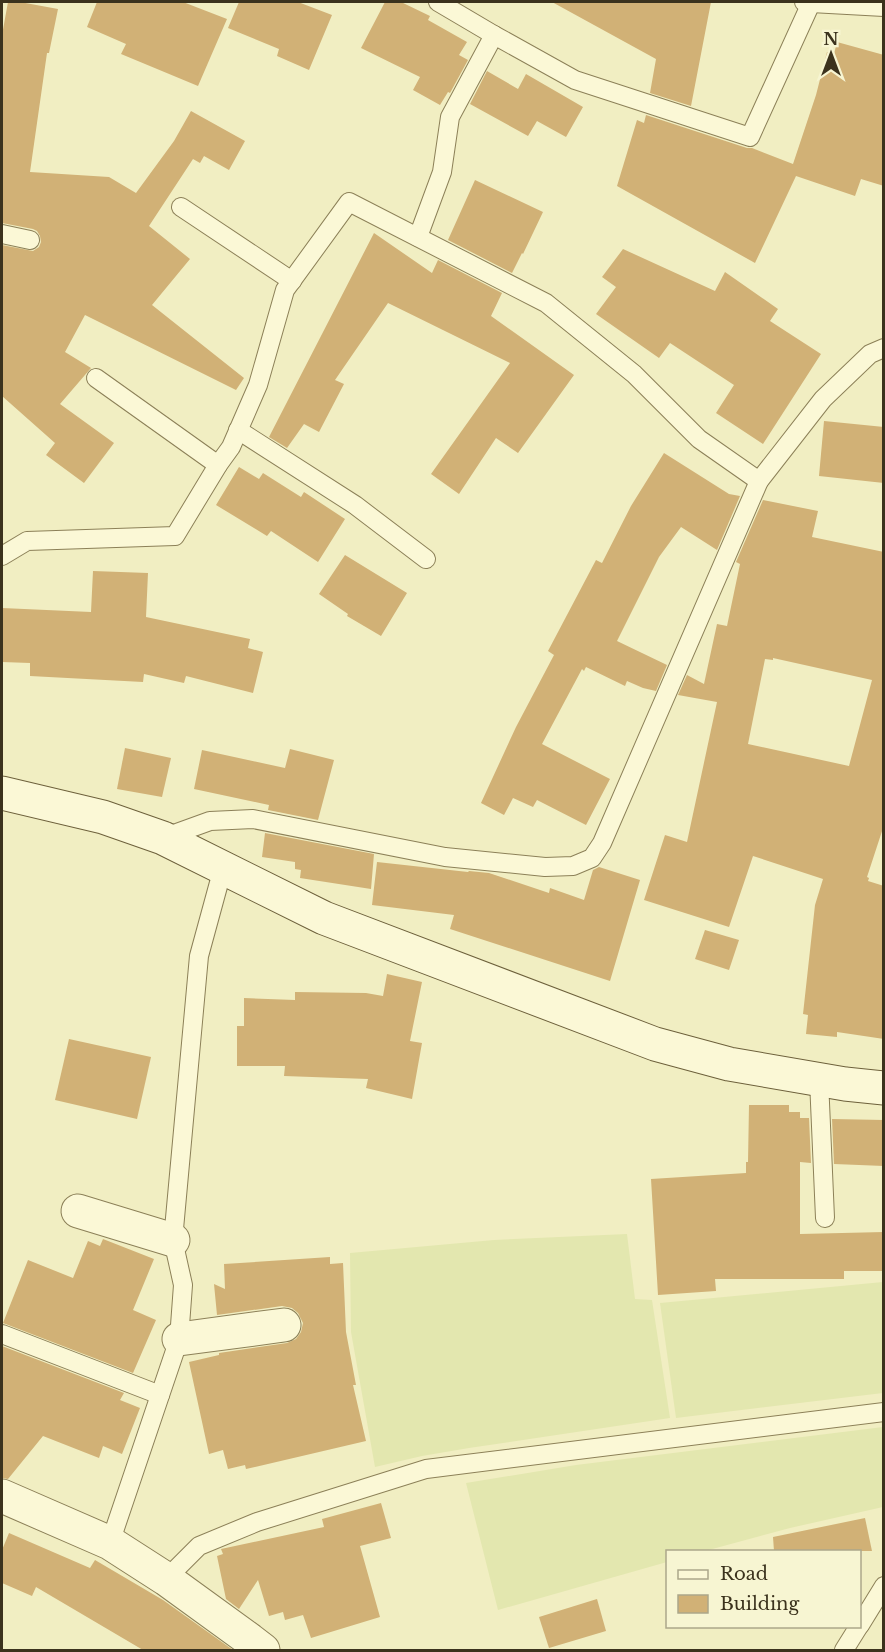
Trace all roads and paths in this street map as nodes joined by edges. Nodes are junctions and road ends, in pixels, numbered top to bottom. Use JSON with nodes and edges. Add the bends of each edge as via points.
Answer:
{"nodes":[{"id":1,"x":438,"y":2,"type":"edge"},
{"id":2,"x":807,"y":2,"type":"edge"},
{"id":3,"x":884,"y":7,"type":"edge"},
{"id":4,"x":494,"y":36,"type":"junction"},
{"id":5,"x":181,"y":207,"type":"dead end"},
{"id":6,"x":2,"y":234,"type":"edge"},
{"id":7,"x":418,"y":237,"type":"junction"},
{"id":8,"x":30,"y":240,"type":"dead end"},
{"id":9,"x":292,"y":281,"type":"junction"},
{"id":10,"x":884,"y":348,"type":"edge"},
{"id":11,"x":96,"y":378,"type":"dead end"},
{"id":12,"x":238,"y":430,"type":"junction"},
{"id":13,"x":218,"y":465,"type":"junction"},
{"id":14,"x":759,"y":482,"type":"junction"},
{"id":15,"x":2,"y":556,"type":"edge"},
{"id":16,"x":426,"y":559,"type":"dead end"},
{"id":17,"x":2,"y":793,"type":"edge"},
{"id":18,"x":163,"y":838,"type":"junction"},
{"id":19,"x":223,"y":868,"type":"junction"},
{"id":20,"x":819,"y":1080,"type":"junction"},
{"id":21,"x":884,"y":1088,"type":"edge"},
{"id":22,"x":78,"y":1211,"type":"dead end"},
{"id":23,"x":825,"y":1218,"type":"dead end"},
{"id":24,"x":173,"y":1240,"type":"junction"},
{"id":25,"x":284,"y":1325,"type":"dead end"},
{"id":26,"x":2,"y":1334,"type":"edge"},
{"id":27,"x":179,"y":1339,"type":"junction"},
{"id":28,"x":160,"y":1395,"type":"junction"},
{"id":29,"x":884,"y":1412,"type":"edge"},
{"id":30,"x":2,"y":1496,"type":"edge"},
{"id":31,"x":110,"y":1543,"type":"junction"},
{"id":32,"x":166,"y":1579,"type":"junction"},
{"id":33,"x":884,"y":1586,"type":"edge"},
{"id":34,"x":861,"y":1623,"type":"edge"},
{"id":35,"x":858,"y":1628,"type":"edge"},
{"id":36,"x":252,"y":1647,"type":"edge"},
{"id":37,"x":844,"y":1650,"type":"edge"}],
"edges":[{"from":1,"to":4,"type":"lane"},
{"from":2,"to":3,"type":"lane"},
{"from":2,"to":4,"type":"lane","via":[[750,137],[575,80]]},
{"from":4,"to":7,"type":"lane","via":[[450,117],[441,172]]},
{"from":5,"to":9,"type":"lane"},
{"from":6,"to":8,"type":"lane"},
{"from":7,"to":9,"type":"lane","via":[[349,202]]},
{"from":7,"to":14,"type":"lane","via":[[546,303],[634,374],[699,439]]},
{"from":9,"to":12,"type":"lane","via":[[285,290],[258,385]]},
{"from":10,"to":14,"type":"lane","via":[[870,354],[823,399]]},
{"from":11,"to":13,"type":"lane"},
{"from":12,"to":13,"type":"lane"},
{"from":12,"to":16,"type":"lane","via":[[355,505]]},
{"from":13,"to":15,"type":"lane","via":[[175,536],[27,541]]},
{"from":14,"to":18,"type":"lane","via":[[602,843],[592,858],[573,866],[545,867],[445,857],[253,819],[210,821]]},
{"from":17,"to":18,"type":"street","via":[[104,817]]},
{"from":18,"to":19,"type":"street"},
{"from":19,"to":20,"type":"street","via":[[324,918],[655,1044],[729,1064]]},
{"from":19,"to":24,"type":"lane","via":[[198,956]]},
{"from":20,"to":21,"type":"street"},
{"from":20,"to":23,"type":"lane"},
{"from":22,"to":24,"type":"street"},
{"from":24,"to":27,"type":"lane","via":[[183,1285]]},
{"from":25,"to":27,"type":"street"},
{"from":26,"to":28,"type":"lane"},
{"from":27,"to":28,"type":"lane"},
{"from":28,"to":31,"type":"lane"},
{"from":29,"to":32,"type":"lane","via":[[426,1468],[258,1522],[198,1546]]},
{"from":30,"to":31,"type":"street"},
{"from":31,"to":32,"type":"street"},
{"from":32,"to":36,"type":"street"},
{"from":33,"to":34,"type":"lane"},
{"from":35,"to":37,"type":"lane"}]}
